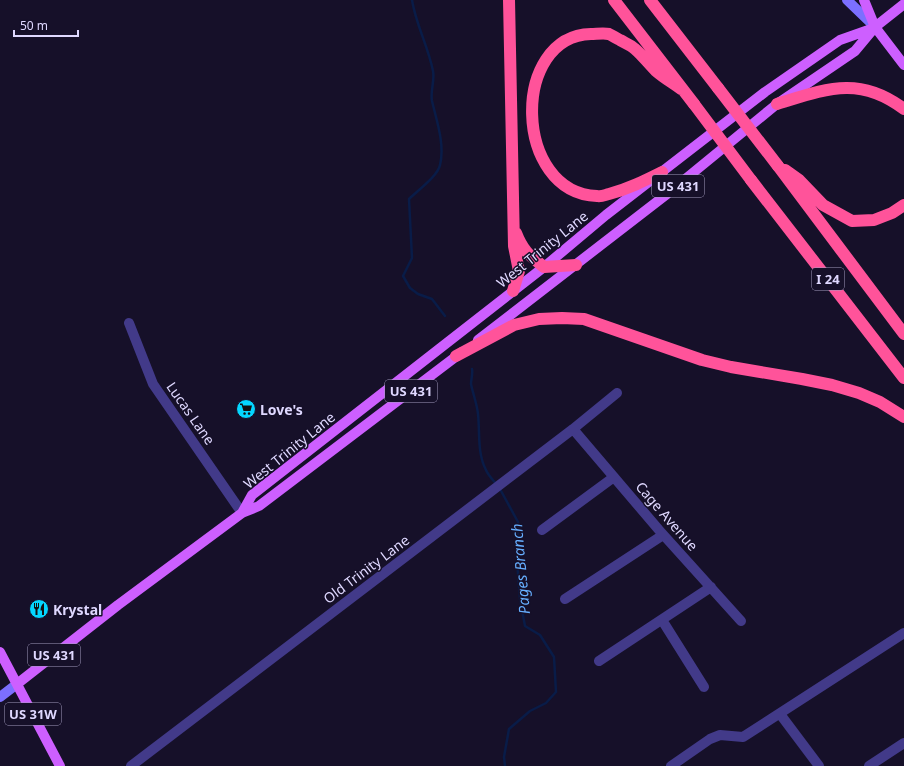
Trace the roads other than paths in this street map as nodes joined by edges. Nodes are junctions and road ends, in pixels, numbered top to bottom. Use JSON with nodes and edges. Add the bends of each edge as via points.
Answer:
{"nodes":[{"id":1,"x":510,"y":0,"type":"edge"},
{"id":2,"x":614,"y":0,"type":"edge"},
{"id":3,"x":650,"y":0,"type":"edge"},
{"id":4,"x":847,"y":0,"type":"edge"},
{"id":5,"x":864,"y":0,"type":"edge"},
{"id":6,"x":904,"y":4,"type":"edge"},
{"id":7,"x":875,"y":27,"type":"junction"},
{"id":8,"x":904,"y":65,"type":"edge"},
{"id":9,"x":681,"y":89,"type":"junction"},
{"id":10,"x":777,"y":104,"type":"junction"},
{"id":11,"x":904,"y":109,"type":"edge"},
{"id":12,"x":778,"y":166,"type":"junction"},
{"id":13,"x":662,"y":172,"type":"junction"},
{"id":14,"x":904,"y":205,"type":"edge"},
{"id":15,"x":514,"y":228,"type":"junction"},
{"id":16,"x":576,"y":265,"type":"junction"},
{"id":17,"x":544,"y":267,"type":"junction"},
{"id":18,"x":512,"y":291,"type":"junction"},
{"id":19,"x":129,"y":323,"type":"dead end"},
{"id":20,"x":904,"y":334,"type":"edge"},
{"id":21,"x":456,"y":356,"type":"junction"},
{"id":22,"x":904,"y":378,"type":"edge"},
{"id":23,"x":617,"y":393,"type":"dead end"},
{"id":24,"x":904,"y":417,"type":"edge"},
{"id":25,"x":573,"y":429,"type":"junction"},
{"id":26,"x":614,"y":477,"type":"junction"},
{"id":27,"x":242,"y":513,"type":"junction"},
{"id":28,"x":542,"y":530,"type":"dead end"},
{"id":29,"x":663,"y":535,"type":"junction"},
{"id":30,"x":711,"y":587,"type":"junction"},
{"id":31,"x":565,"y":598,"type":"dead end"},
{"id":32,"x":662,"y":620,"type":"junction"},
{"id":33,"x":741,"y":621,"type":"dead end"},
{"id":34,"x":904,"y":633,"type":"edge"},
{"id":35,"x":0,"y":652,"type":"edge"},
{"id":36,"x":599,"y":661,"type":"dead end"},
{"id":37,"x":17,"y":684,"type":"junction"},
{"id":38,"x":704,"y":687,"type":"dead end"},
{"id":39,"x":0,"y":697,"type":"edge"},
{"id":40,"x":780,"y":714,"type":"junction"},
{"id":41,"x":904,"y":743,"type":"edge"},
{"id":42,"x":677,"y":765,"type":"edge"},
{"id":43,"x":60,"y":766,"type":"edge"},
{"id":44,"x":131,"y":766,"type":"edge"},
{"id":45,"x":818,"y":766,"type":"edge"},
{"id":46,"x":869,"y":766,"type":"edge"}],
"edges":[{"from":1,"to":15,"type":"highway"},
{"from":2,"to":9,"type":"highway","number":"I 24"},
{"from":3,"to":12,"type":"highway","number":"I 24","bridge":true},
{"from":4,"to":7,"type":"street"},
{"from":5,"to":7,"type":"main road"},
{"from":6,"to":7,"type":"main road","name":"West Trinity Lane","number":"US 431"},
{"from":7,"to":8,"type":"main road"},
{"from":7,"to":10,"type":"main road","name":"West Trinity Lane","number":"US 431","via":[[855,51]]},
{"from":7,"to":13,"type":"main road","name":"West Trinity Lane","number":"US 431","via":[[840,40],[765,92]]},
{"from":9,"to":13,"type":"highway","via":[[656,71],[634,48],[609,34],[582,35],[565,41],[551,52],[542,67],[535,89],[532,118],[536,142],[542,160],[565,186],[582,194],[598,197],[626,189]]},
{"from":9,"to":22,"type":"highway","number":"I 24","bridge":true},
{"from":10,"to":11,"type":"highway","via":[[822,90],[852,87],[889,99]]},
{"from":10,"to":16,"type":"main road","name":"West Trinity Lane","number":"US 431"},
{"from":12,"to":14,"type":"highway","via":[[799,180],[823,205],[852,221],[874,220]]},
{"from":12,"to":20,"type":"highway","number":"I 24"},
{"from":13,"to":17,"type":"main road","name":"West Trinity Lane","number":"US 431"},
{"from":15,"to":17,"type":"highway","via":[[526,253]]},
{"from":15,"to":18,"type":"highway","via":[[514,246],[519,271]]},
{"from":16,"to":17,"type":"highway"},
{"from":16,"to":21,"type":"main road","name":"West Trinity Lane","number":"US 431"},
{"from":17,"to":18,"type":"main road","name":"West Trinity Lane","number":"US 431"},
{"from":18,"to":27,"type":"main road","name":"West Trinity Lane","number":"US 431","via":[[252,494]]},
{"from":19,"to":27,"type":"street","name":"Lucas Lane","via":[[153,384]]},
{"from":21,"to":24,"type":"highway","via":[[514,325],[539,319],[584,319],[702,360],[817,382],[859,393]]},
{"from":21,"to":27,"type":"main road","name":"West Trinity Lane","number":"US 431","via":[[259,506]]},
{"from":23,"to":25,"type":"street","name":"Old Trinity Lane"},
{"from":25,"to":26,"type":"street","name":"Cage Avenue"},
{"from":25,"to":44,"type":"street","name":"Old Trinity Lane"},
{"from":26,"to":28,"type":"street"},
{"from":26,"to":29,"type":"street","name":"Cage Avenue"},
{"from":27,"to":37,"type":"main road","name":"West Trinity Lane","number":"US 431"},
{"from":29,"to":30,"type":"street","name":"Cage Avenue"},
{"from":29,"to":31,"type":"street"},
{"from":30,"to":32,"type":"street"},
{"from":30,"to":33,"type":"street","name":"Cage Avenue"},
{"from":32,"to":36,"type":"street"},
{"from":32,"to":38,"type":"street"},
{"from":34,"to":40,"type":"street"},
{"from":35,"to":37,"type":"main road","number":"US 31W"},
{"from":37,"to":39,"type":"street"},
{"from":37,"to":43,"type":"main road","number":"US 31W"},
{"from":40,"to":42,"type":"street","via":[[743,737],[720,736],[710,739]]},
{"from":40,"to":45,"type":"street"},
{"from":41,"to":46,"type":"street"}]}
